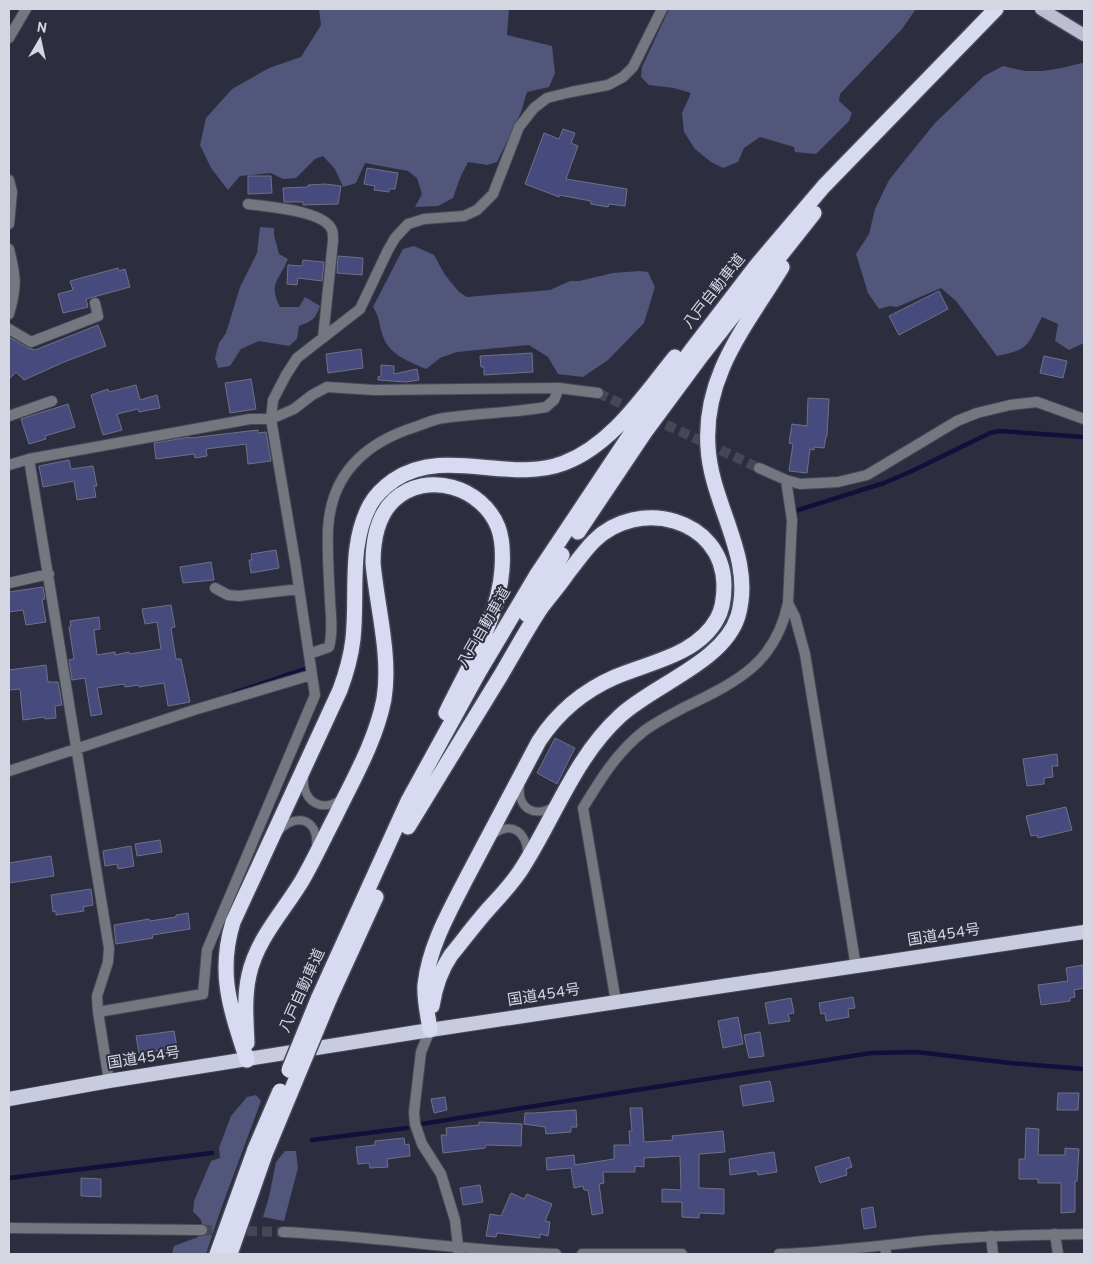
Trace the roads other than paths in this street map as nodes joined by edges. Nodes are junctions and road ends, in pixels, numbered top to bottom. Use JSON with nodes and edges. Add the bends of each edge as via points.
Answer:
{"nodes":[{"id":1,"x":26,"y":9,"type":"edge"},
{"id":2,"x":662,"y":9,"type":"edge"},
{"id":3,"x":996,"y":9,"type":"edge"},
{"id":4,"x":1040,"y":9,"type":"edge"},
{"id":5,"x":1084,"y":36,"type":"edge"},
{"id":6,"x":9,"y":38,"type":"edge"},
{"id":7,"x":911,"y":97,"type":"junction"},
{"id":8,"x":9,"y":180,"type":"edge"},
{"id":9,"x":248,"y":204,"type":"dead end"},
{"id":10,"x":814,"y":214,"type":"junction"},
{"id":11,"x":9,"y":224,"type":"edge"},
{"id":12,"x":9,"y":249,"type":"edge"},
{"id":13,"x":756,"y":266,"type":"junction"},
{"id":14,"x":94,"y":303,"type":"dead end"},
{"id":15,"x":9,"y":314,"type":"edge"},
{"id":16,"x":9,"y":329,"type":"edge"},
{"id":17,"x":322,"y":338,"type":"junction"},
{"id":18,"x":559,"y":388,"type":"junction"},
{"id":19,"x":598,"y":393,"type":"tunnel mouth"},
{"id":20,"x":52,"y":400,"type":"dead end"},
{"id":21,"x":9,"y":416,"type":"edge"},
{"id":22,"x":271,"y":419,"type":"junction"},
{"id":23,"x":1084,"y":419,"type":"edge"},
{"id":24,"x":29,"y":459,"type":"junction"},
{"id":25,"x":10,"y":462,"type":"edge"},
{"id":26,"x":759,"y":468,"type":"tunnel mouth"},
{"id":27,"x":786,"y":480,"type":"junction"},
{"id":28,"x":49,"y":574,"type":"junction"},
{"id":29,"x":9,"y":583,"type":"edge"},
{"id":30,"x":215,"y":588,"type":"dead end"},
{"id":31,"x":299,"y":589,"type":"junction"},
{"id":32,"x":788,"y":603,"type":"junction"},
{"id":33,"x":309,"y":654,"type":"junction"},
{"id":34,"x":311,"y":675,"type":"junction"},
{"id":35,"x":77,"y":749,"type":"junction"},
{"id":36,"x":305,"y":768,"type":"junction"},
{"id":37,"x":9,"y":771,"type":"edge"},
{"id":38,"x":522,"y":772,"type":"junction"},
{"id":39,"x":346,"y":795,"type":"junction"},
{"id":40,"x":408,"y":802,"type":"junction"},
{"id":41,"x":559,"y":802,"type":"junction"},
{"id":42,"x":408,"y":827,"type":"junction"},
{"id":43,"x":270,"y":842,"type":"junction"},
{"id":44,"x":485,"y":842,"type":"junction"},
{"id":45,"x":315,"y":856,"type":"junction"},
{"id":46,"x":524,"y":867,"type":"junction"},
{"id":47,"x":1084,"y":932,"type":"edge"},
{"id":48,"x":856,"y":967,"type":"junction"},
{"id":49,"x":323,"y":1000,"type":"junction"},
{"id":50,"x":616,"y":1002,"type":"junction"},
{"id":51,"x":98,"y":1012,"type":"junction"},
{"id":52,"x":430,"y":1030,"type":"junction"},
{"id":53,"x":247,"y":1060,"type":"junction"},
{"id":54,"x":109,"y":1081,"type":"junction"},
{"id":55,"x":9,"y":1099,"type":"edge"},
{"id":56,"x":260,"y":1152,"type":"junction"},
{"id":57,"x":9,"y":1228,"type":"edge"},
{"id":58,"x":202,"y":1230,"type":"tunnel mouth"},
{"id":59,"x":283,"y":1232,"type":"tunnel mouth"},
{"id":60,"x":1055,"y":1234,"type":"junction"},
{"id":61,"x":1084,"y":1234,"type":"edge"},
{"id":62,"x":991,"y":1236,"type":"junction"},
{"id":63,"x":885,"y":1250,"type":"edge"},
{"id":64,"x":458,"y":1251,"type":"edge"},
{"id":65,"x":217,"y":1254,"type":"edge"},
{"id":66,"x":230,"y":1254,"type":"edge"},
{"id":67,"x":556,"y":1254,"type":"edge"},
{"id":68,"x":582,"y":1254,"type":"edge"},
{"id":69,"x":682,"y":1254,"type":"edge"},
{"id":70,"x":779,"y":1254,"type":"edge"},
{"id":71,"x":993,"y":1254,"type":"edge"},
{"id":72,"x":1058,"y":1254,"type":"edge"}],
"edges":[{"from":1,"to":6,"type":"street"},
{"from":2,"to":17,"type":"street","via":[[633,67],[623,77],[608,86],[547,98],[534,108],[519,127],[493,194],[477,210],[464,216],[408,224],[388,250],[360,309]]},
{"from":3,"to":7,"type":"highway","name":"八戸自動車道"},
{"from":4,"to":5,"type":"main road"},
{"from":7,"to":10,"type":"highway","name":"八戸自動車道"},
{"from":7,"to":13,"type":"highway","name":"八戸自動車道","via":[[824,186]]},
{"from":8,"to":11,"type":"street","via":[[12,192]]},
{"from":9,"to":17,"type":"street","via":[[320,218],[332,230]]},
{"from":10,"to":41,"type":"highway","via":[[732,346],[712,399],[708,448],[712,472],[740,564],[742,592],[737,620],[714,650],[632,706],[610,726]]},
{"from":10,"to":42,"type":"highway","name":"八戸自動車道","via":[[645,432],[554,567],[480,691]]},
{"from":12,"to":15,"type":"street","via":[[15,273]]},
{"from":13,"to":36,"type":"highway","via":[[716,307],[630,412],[598,443],[575,458],[563,464],[536,469],[425,467],[399,476],[378,493],[365,517],[357,546],[353,639],[346,673]]},
{"from":13,"to":40,"type":"highway","name":"八戸自動車道","via":[[636,426],[536,576]]},
{"from":14,"to":16,"type":"street","via":[[98,316],[31,342]]},
{"from":17,"to":22,"type":"street","via":[[297,358],[286,375],[273,400]]},
{"from":18,"to":19,"type":"street"},
{"from":18,"to":22,"type":"street","via":[[374,390],[327,387],[294,409]]},
{"from":18,"to":33,"type":"street","via":[[554,400],[546,407],[442,418],[394,433],[360,456],[335,493],[330,514],[329,647]]},
{"from":20,"to":21,"type":"street"},
{"from":22,"to":24,"type":"street","via":[[250,419]]},
{"from":22,"to":31,"type":"street"},
{"from":23,"to":27,"type":"street","via":[[1037,402],[1010,405],[957,421],[867,475],[818,484]]},
{"from":24,"to":25,"type":"street"},
{"from":24,"to":28,"type":"street"},
{"from":26,"to":27,"type":"street"},
{"from":27,"to":32,"type":"street","via":[[792,520]]},
{"from":28,"to":29,"type":"street"},
{"from":28,"to":35,"type":"street"},
{"from":30,"to":31,"type":"street","via":[[228,595],[239,596]]},
{"from":31,"to":33,"type":"street"},
{"from":32,"to":48,"type":"street","via":[[805,654]]},
{"from":32,"to":50,"type":"street","via":[[778,635],[758,663],[724,688],[645,730],[627,745],[606,771],[583,808]]},
{"from":33,"to":34,"type":"street"},
{"from":34,"to":35,"type":"street"},
{"from":34,"to":51,"type":"street","via":[[314,694],[206,950],[203,994]]},
{"from":35,"to":37,"type":"street"},
{"from":35,"to":51,"type":"street","via":[[109,948],[97,996]]},
{"from":36,"to":39,"type":"lane","via":[[305,792],[314,803],[330,805]]},
{"from":36,"to":43,"type":"highway"},
{"from":38,"to":41,"type":"lane","via":[[519,793],[525,807],[541,812]]},
{"from":38,"to":42,"type":"highway","via":[[549,726],[563,710],[615,678],[683,650],[712,628],[722,606],[723,574],[711,546],[691,528],[664,518],[635,518],[620,523],[594,541],[541,608]]},
{"from":38,"to":44,"type":"highway"},
{"from":39,"to":40,"type":"highway","via":[[376,729],[385,691],[385,657],[373,563],[376,534],[393,501],[414,488],[439,485],[464,491],[488,510],[498,528],[502,570],[487,627]]},
{"from":39,"to":45,"type":"highway"},
{"from":40,"to":49,"type":"highway","name":"八戸自動車道"},
{"from":41,"to":46,"type":"highway"},
{"from":42,"to":49,"type":"highway","name":"八戸自動車道"},
{"from":43,"to":45,"type":"lane","via":[[281,828],[290,823],[305,822],[315,830]]},
{"from":43,"to":53,"type":"highway","via":[[233,922],[226,955],[230,1008]]},
{"from":44,"to":46,"type":"lane","via":[[503,829],[520,832],[525,838],[528,854]]},
{"from":44,"to":52,"type":"highway","via":[[449,912],[432,954],[425,985]]},
{"from":45,"to":53,"type":"highway","via":[[263,940],[249,974]]},
{"from":46,"to":52,"type":"highway","via":[[444,965],[436,987]]},
{"from":47,"to":48,"type":"highway","name":"国道454号"},
{"from":48,"to":50,"type":"highway","name":"国道454号"},
{"from":49,"to":56,"type":"highway","name":"八戸自動車道","bridge":true},
{"from":50,"to":52,"type":"highway","name":"国道454号"},
{"from":51,"to":54,"type":"street"},
{"from":52,"to":53,"type":"highway","name":"国道454号"},
{"from":52,"to":64,"type":"street","via":[[421,1052],[415,1124],[422,1144],[441,1174],[455,1220]]},
{"from":53,"to":54,"type":"highway","name":"国道454号"},
{"from":54,"to":55,"type":"highway","name":"国道454号"},
{"from":56,"to":65,"type":"highway","name":"八戸自動車道"},
{"from":56,"to":66,"type":"highway","name":"八戸自動車道"},
{"from":57,"to":58,"type":"street"},
{"from":59,"to":64,"type":"street","via":[[329,1234]]},
{"from":60,"to":61,"type":"street"},
{"from":60,"to":62,"type":"street"},
{"from":60,"to":72,"type":"street"},
{"from":62,"to":63,"type":"street"},
{"from":62,"to":71,"type":"street"},
{"from":63,"to":70,"type":"street"},
{"from":64,"to":67,"type":"street"},
{"from":68,"to":69,"type":"street"}]}
